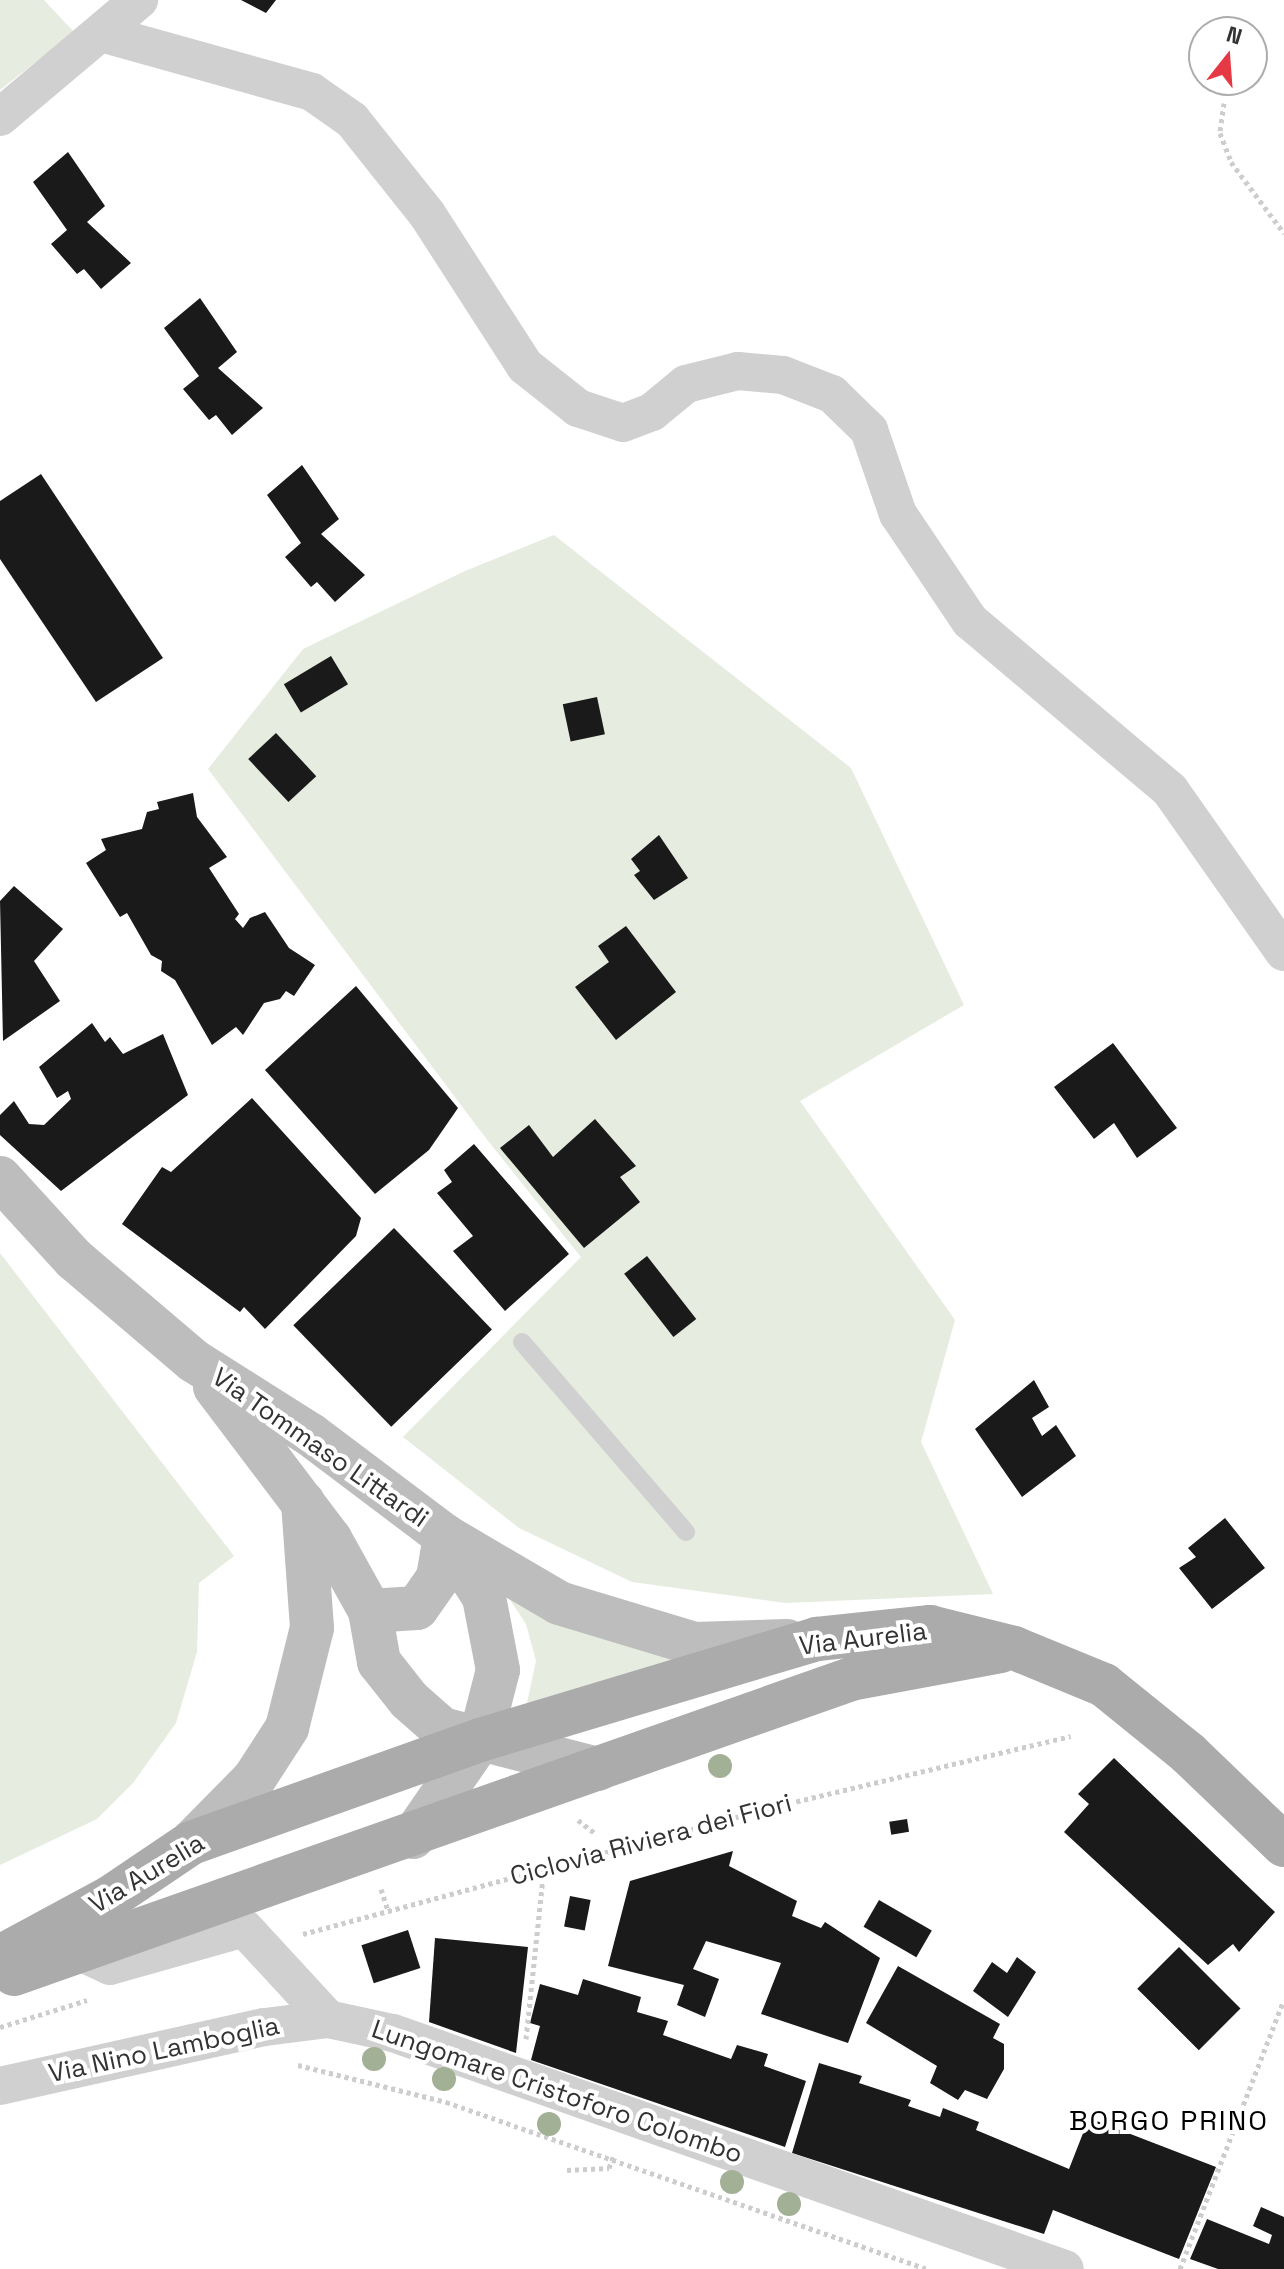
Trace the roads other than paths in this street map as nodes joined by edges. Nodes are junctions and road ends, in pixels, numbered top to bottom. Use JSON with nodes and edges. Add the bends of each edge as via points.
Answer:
{"nodes":[{"id":1,"x":139,"y":0,"type":"edge"},
{"id":2,"x":101,"y":33,"type":"junction"},
{"id":3,"x":0,"y":117,"type":"edge"},
{"id":4,"x":1284,"y":952,"type":"edge"},
{"id":5,"x":0,"y":1178,"type":"edge"},
{"id":6,"x":522,"y":1342,"type":"dead end"},
{"id":7,"x":194,"y":1361,"type":"junction"},
{"id":8,"x":303,"y":1496,"type":"junction"},
{"id":9,"x":686,"y":1532,"type":"dead end"},
{"id":10,"x":445,"y":1536,"type":"junction"},
{"id":11,"x":370,"y":1611,"type":"junction"},
{"id":12,"x":817,"y":1639,"type":"junction"},
{"id":13,"x":1014,"y":1648,"type":"junction"},
{"id":14,"x":480,"y":1740,"type":"junction"},
{"id":15,"x":598,"y":1769,"type":"junction"},
{"id":16,"x":413,"y":1837,"type":"junction"},
{"id":17,"x":191,"y":1843,"type":"junction"},
{"id":18,"x":1284,"y":1845,"type":"edge"},
{"id":19,"x":78,"y":1951,"type":"junction"},
{"id":20,"x":0,"y":1957,"type":"edge"},
{"id":21,"x":0,"y":1979,"type":"edge"},
{"id":22,"x":328,"y":2019,"type":"junction"},
{"id":23,"x":0,"y":2086,"type":"edge"},
{"id":24,"x":1065,"y":2269,"type":"edge"}],
"edges":[{"from":1,"to":2,"type":"street"},
{"from":2,"to":3,"type":"street"},
{"from":2,"to":4,"type":"street","via":[[312,92],[352,120],[427,214],[525,366],[578,408],[623,423],[652,412],[686,384],[738,371],[783,375],[832,394],[869,430],[898,514],[970,621],[1170,790]]},
{"from":5,"to":7,"type":"main road","name":"Via Tommaso Littardi","via":[[74,1259]]},
{"from":6,"to":9,"type":"lane"},
{"from":7,"to":8,"type":"main road","name":"Via Tommaso Littardi"},
{"from":7,"to":10,"type":"main road","name":"Via Tommaso Littardi","via":[[311,1435]]},
{"from":8,"to":11,"type":"main road","name":"Via Tommaso Littardi"},
{"from":8,"to":17,"type":"main road","name":"Via Tommaso Littardi","via":[[312,1628],[287,1728],[254,1779]]},
{"from":10,"to":11,"type":"main road","name":"Via Tommaso Littardi","via":[[438,1578],[417,1608]]},
{"from":10,"to":12,"type":"main road","name":"Via Tommaso Littardi","via":[[559,1603],[695,1644]]},
{"from":10,"to":14,"type":"main road","via":[[484,1597],[498,1670]]},
{"from":11,"to":14,"type":"main road","via":[[379,1662],[409,1700],[442,1729]]},
{"from":12,"to":13,"type":"main road","name":"Via Aurelia","via":[[930,1627]]},
{"from":12,"to":14,"type":"main road","name":"Via Aurelia"},
{"from":13,"to":15,"type":"main road","name":"Via Aurelia","via":[[851,1679]]},
{"from":13,"to":18,"type":"main road","via":[[1104,1685],[1188,1753]]},
{"from":14,"to":15,"type":"main road"},
{"from":14,"to":16,"type":"main road"},
{"from":14,"to":17,"type":"main road","name":"Via Aurelia"},
{"from":15,"to":16,"type":"main road","name":"Via Aurelia"},
{"from":16,"to":19,"type":"main road","name":"Via Aurelia"},
{"from":17,"to":20,"type":"main road","name":"Via Aurelia","via":[[111,1897]]},
{"from":19,"to":21,"type":"main road","name":"Via Aurelia"},
{"from":19,"to":22,"type":"street","via":[[110,1966],[244,1928]]},
{"from":22,"to":23,"type":"street","name":"Via Nino Lamboglia","via":[[265,2027]]},
{"from":22,"to":24,"type":"street","name":"Lungomare Cristoforo Colombo","via":[[393,2033]]}]}
